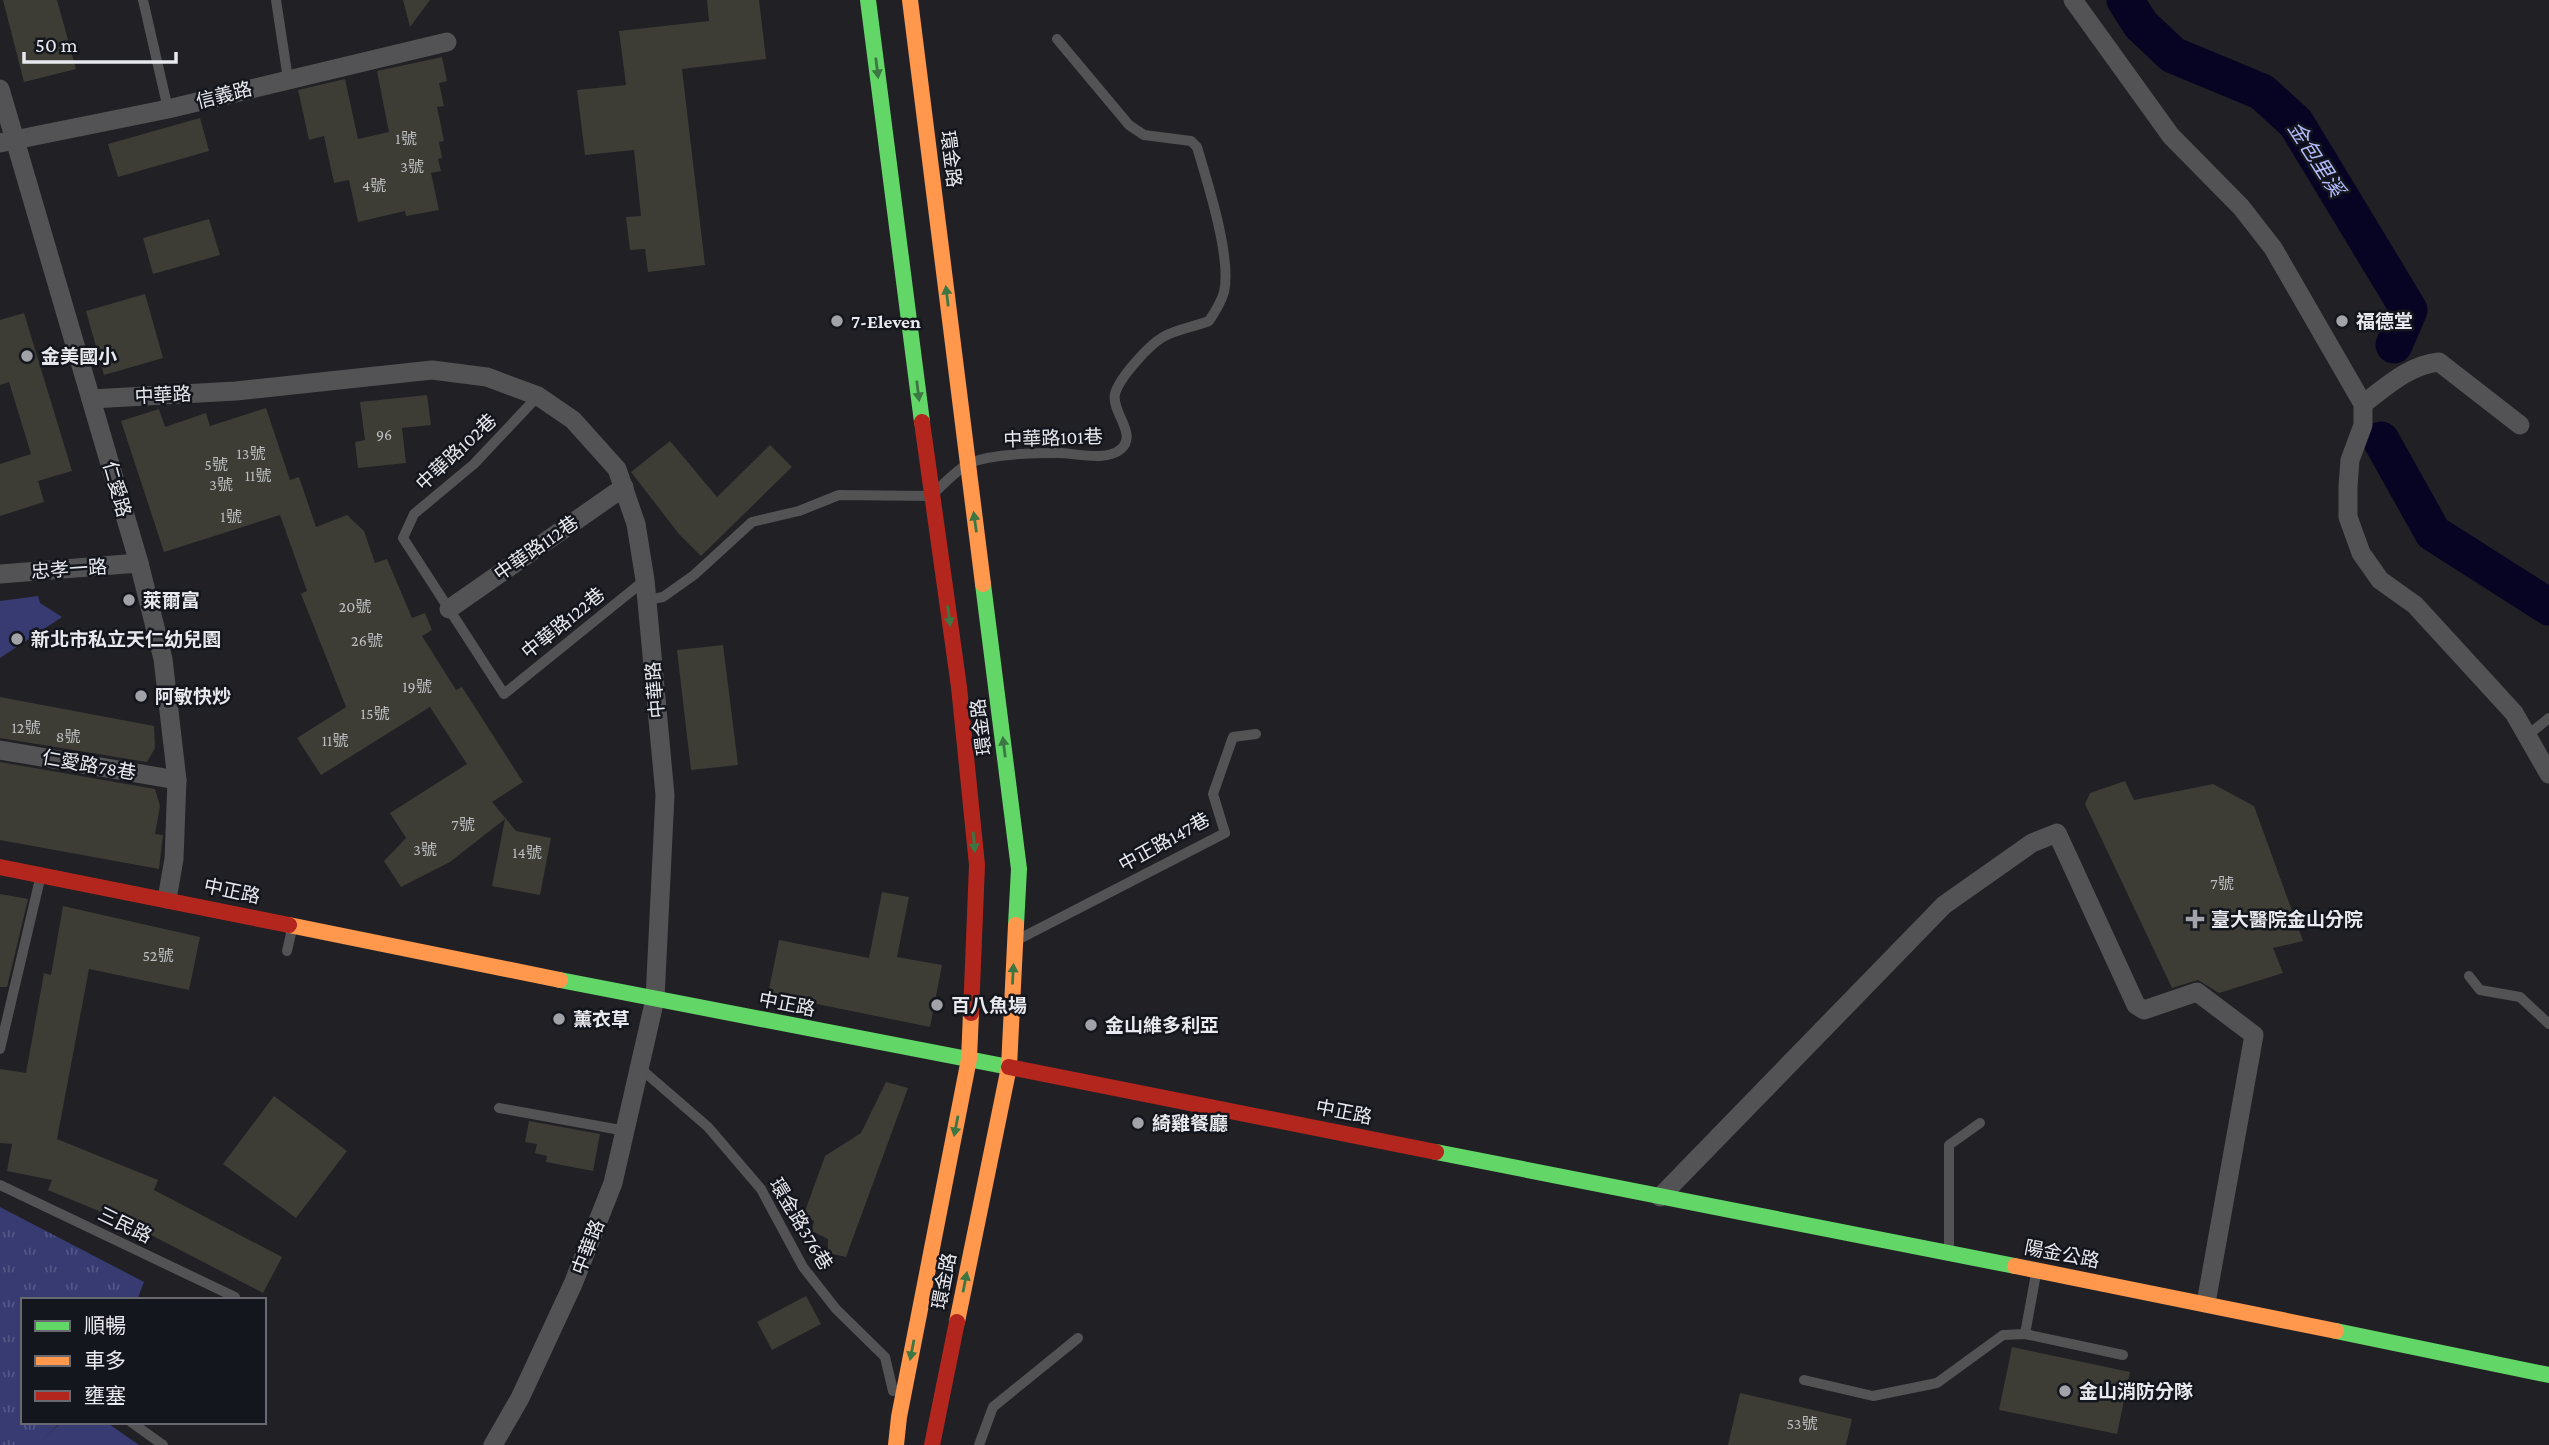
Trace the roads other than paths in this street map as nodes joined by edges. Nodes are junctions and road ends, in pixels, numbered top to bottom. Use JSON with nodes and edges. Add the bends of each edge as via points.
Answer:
{"nodes":[{"id":1,"x":143,"y":0,"type":"edge"},
{"id":2,"x":276,"y":0,"type":"edge"},
{"id":3,"x":868,"y":0,"type":"edge"},
{"id":4,"x":910,"y":0,"type":"edge"},
{"id":5,"x":2073,"y":0,"type":"edge"},
{"id":6,"x":1056,"y":39,"type":"dead end"},
{"id":7,"x":447,"y":42,"type":"dead end"},
{"id":8,"x":288,"y":79,"type":"junction"},
{"id":9,"x":0,"y":89,"type":"edge"},
{"id":10,"x":168,"y":109,"type":"junction"},
{"id":11,"x":7,"y":141,"type":"edge"},
{"id":12,"x":538,"y":396,"type":"junction"},
{"id":13,"x":91,"y":399,"type":"junction"},
{"id":14,"x":2363,"y":404,"type":"junction"},
{"id":15,"x":2520,"y":425,"type":"dead end"},
{"id":16,"x":968,"y":464,"type":"junction"},
{"id":17,"x":624,"y":487,"type":"junction"},
{"id":18,"x":931,"y":496,"type":"junction"},
{"id":19,"x":139,"y":564,"type":"junction"},
{"id":20,"x":0,"y":574,"type":"edge"},
{"id":21,"x":645,"y":580,"type":"junction"},
{"id":22,"x":647,"y":600,"type":"junction"},
{"id":23,"x":449,"y":609,"type":"junction"},
{"id":24,"x":2549,"y":718,"type":"edge"},
{"id":25,"x":1256,"y":734,"type":"dead end"},
{"id":26,"x":2528,"y":734,"type":"junction"},
{"id":27,"x":0,"y":750,"type":"edge"},
{"id":28,"x":2549,"y":774,"type":"edge"},
{"id":29,"x":177,"y":780,"type":"junction"},
{"id":30,"x":0,"y":867,"type":"edge"},
{"id":31,"x":41,"y":875,"type":"junction"},
{"id":32,"x":167,"y":899,"type":"junction"},
{"id":33,"x":293,"y":926,"type":"junction"},
{"id":34,"x":1015,"y":941,"type":"junction"},
{"id":35,"x":287,"y":951,"type":"dead end"},
{"id":36,"x":2469,"y":976,"type":"dead end"},
{"id":37,"x":655,"y":999,"type":"junction"},
{"id":38,"x":2549,"y":1024,"type":"edge"},
{"id":39,"x":0,"y":1049,"type":"edge"},
{"id":40,"x":969,"y":1059,"type":"junction"},
{"id":41,"x":1009,"y":1067,"type":"junction"},
{"id":42,"x":640,"y":1069,"type":"junction"},
{"id":43,"x":499,"y":1108,"type":"dead end"},
{"id":44,"x":1980,"y":1123,"type":"dead end"},
{"id":45,"x":626,"y":1130,"type":"junction"},
{"id":46,"x":1566,"y":1178,"type":"joint"},
{"id":47,"x":0,"y":1185,"type":"edge"},
{"id":48,"x":1660,"y":1197,"type":"junction"},
{"id":49,"x":1949,"y":1253,"type":"junction"},
{"id":50,"x":2037,"y":1270,"type":"junction"},
{"id":51,"x":235,"y":1297,"type":"dead end"},
{"id":52,"x":2206,"y":1303,"type":"junction"},
{"id":53,"x":2025,"y":1334,"type":"junction"},
{"id":54,"x":1079,"y":1338,"type":"dead end"},
{"id":55,"x":2123,"y":1355,"type":"dead end"},
{"id":56,"x":2549,"y":1375,"type":"edge"},
{"id":57,"x":1804,"y":1380,"type":"dead end"},
{"id":58,"x":899,"y":1417,"type":"junction"},
{"id":59,"x":134,"y":1424,"type":"edge"},
{"id":60,"x":902,"y":1440,"type":"edge"},
{"id":61,"x":163,"y":1445,"type":"edge"},
{"id":62,"x":494,"y":1445,"type":"edge"},
{"id":63,"x":932,"y":1445,"type":"edge"},
{"id":64,"x":979,"y":1445,"type":"edge"}],
"edges":[{"from":1,"to":10,"type":"lane"},
{"from":2,"to":8,"type":"lane"},
{"from":3,"to":18,"type":"main road","name":"環金路","one_way":true},
{"from":16,"to":4,"type":"main road","name":"環金路","one_way":true},
{"from":5,"to":14,"type":"street","via":[[2171,136],[2241,207],[2273,248]]},
{"from":6,"to":16,"type":"lane","name":"中華路101巷","via":[[1129,125],[1144,135],[1191,141],[1197,147],[1214,203],[1224,290],[1209,321],[1161,338],[1129,370],[1115,394],[1126,430],[1120,451],[1096,456],[1005,456]]},
{"from":7,"to":8,"type":"street","name":"信義路"},
{"from":8,"to":10,"type":"street","name":"信義路"},
{"from":9,"to":11,"type":"street","name":"仁愛路"},
{"from":10,"to":11,"type":"street","name":"信義路"},
{"from":11,"to":13,"type":"street","name":"仁愛路"},
{"from":12,"to":13,"type":"street","name":"中華路","via":[[487,377],[432,370],[236,391]]},
{"from":12,"to":17,"type":"street","name":"中華路","via":[[573,420],[617,469]]},
{"from":12,"to":23,"type":"lane","name":"中華路102巷","via":[[474,464],[414,514],[403,538]]},
{"from":13,"to":19,"type":"street","name":"仁愛路"},
{"from":14,"to":15,"type":"street","via":[[2408,372],[2438,362]]},
{"from":14,"to":26,"type":"street","via":[[2363,425],[2350,460],[2348,496],[2348,517],[2361,553],[2380,580],[2415,606],[2477,671]]},
{"from":16,"to":18,"type":"lane","name":"中華路101巷"},
{"from":34,"to":16,"type":"main road","name":"環金路","one_way":true,"via":[[1019,869]]},
{"from":17,"to":21,"type":"street","name":"中華路","via":[[636,524]]},
{"from":17,"to":23,"type":"street","name":"中華路112巷"},
{"from":18,"to":22,"type":"lane","via":[[839,495],[752,522],[694,575],[663,597]]},
{"from":18,"to":40,"type":"main road","name":"環金路","one_way":true,"via":[[960,687],[976,865]]},
{"from":19,"to":20,"type":"street","name":"忠孝一路"},
{"from":19,"to":29,"type":"street","name":"仁愛路","via":[[163,659]]},
{"from":21,"to":22,"type":"street","name":"中華路"},
{"from":21,"to":23,"type":"lane","name":"中華路122巷","via":[[504,694]]},
{"from":22,"to":37,"type":"street","name":"中華路","via":[[665,795]]},
{"from":24,"to":26,"type":"lane"},
{"from":25,"to":34,"type":"lane","name":"中正路147巷","via":[[1233,737],[1213,794],[1225,833]]},
{"from":26,"to":28,"type":"street"},
{"from":27,"to":29,"type":"street","name":"仁愛路78巷"},
{"from":29,"to":32,"type":"street","name":"仁愛路","via":[[174,859]]},
{"from":30,"to":31,"type":"main road","name":"中正路"},
{"from":31,"to":32,"type":"main road","name":"中正路"},
{"from":31,"to":39,"type":"lane"},
{"from":32,"to":33,"type":"main road","name":"中正路"},
{"from":33,"to":35,"type":"lane"},
{"from":33,"to":37,"type":"main road","name":"中正路"},
{"from":41,"to":34,"type":"main road","name":"環金路","one_way":true},
{"from":36,"to":38,"type":"lane","via":[[2480,990],[2520,997]]},
{"from":37,"to":40,"type":"main road","name":"中正路"},
{"from":37,"to":42,"type":"street","name":"中華路"},
{"from":40,"to":41,"type":"main road","name":"中正路"},
{"from":40,"to":58,"type":"main road","name":"環金路","one_way":true},
{"from":41,"to":46,"type":"main road","name":"中正路"},
{"from":63,"to":41,"type":"main road","name":"環金路","one_way":true},
{"from":42,"to":45,"type":"street","name":"中華路"},
{"from":42,"to":58,"type":"lane","name":"環金路376巷","via":[[708,1127],[761,1189],[803,1267],[836,1309],[885,1357]]},
{"from":43,"to":45,"type":"lane"},
{"from":44,"to":49,"type":"lane","via":[[1949,1145]]},
{"from":45,"to":62,"type":"street","name":"中華路","via":[[613,1183],[573,1284]]},
{"from":46,"to":48,"type":"main road","name":"陽金公路"},
{"from":47,"to":51,"type":"lane","name":"三民路"},
{"from":48,"to":49,"type":"main road","name":"陽金公路"},
{"from":48,"to":52,"type":"street","via":[[1944,905],[2032,843],[2057,833],[2136,1005],[2144,1010],[2197,992],[2254,1035]]},
{"from":49,"to":50,"type":"main road","name":"陽金公路"},
{"from":50,"to":52,"type":"main road","name":"陽金公路"},
{"from":50,"to":53,"type":"lane"},
{"from":52,"to":56,"type":"main road","name":"陽金公路"},
{"from":53,"to":55,"type":"lane"},
{"from":53,"to":57,"type":"lane","via":[[2003,1335],[1937,1383],[1886,1394],[1873,1396]]},
{"from":54,"to":64,"type":"lane","via":[[993,1407]]},
{"from":58,"to":60,"type":"main road","name":"環金路"},
{"from":59,"to":61,"type":"lane"}]}
